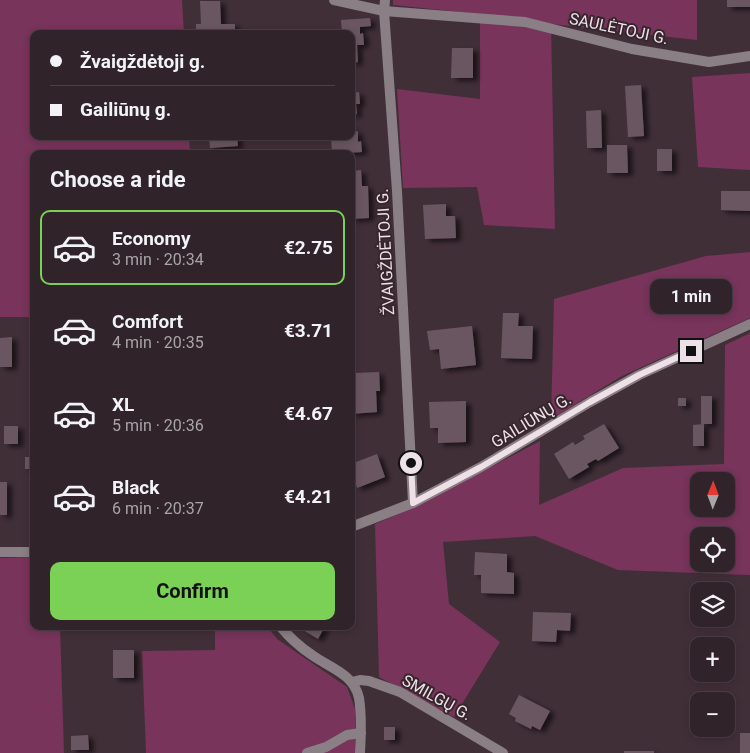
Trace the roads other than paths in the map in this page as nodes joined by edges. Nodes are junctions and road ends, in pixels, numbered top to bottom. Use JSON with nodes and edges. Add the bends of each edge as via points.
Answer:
{"nodes":[{"id":1,"x":334,"y":0,"type":"edge"},
{"id":2,"x":385,"y":0,"type":"edge"},
{"id":3,"x":384,"y":11,"type":"junction"},
{"id":4,"x":750,"y":56,"type":"edge"},
{"id":5,"x":750,"y":324,"type":"edge"},
{"id":6,"x":413,"y":503,"type":"junction"},
{"id":7,"x":355,"y":526,"type":"edge"},
{"id":8,"x":0,"y":552,"type":"edge"},
{"id":9,"x":30,"y":552,"type":"edge"},
{"id":10,"x":283,"y":630,"type":"edge"},
{"id":11,"x":352,"y":682,"type":"junction"},
{"id":12,"x":361,"y":733,"type":"junction"},
{"id":13,"x":307,"y":753,"type":"edge"},
{"id":14,"x":360,"y":753,"type":"edge"},
{"id":15,"x":503,"y":753,"type":"edge"}],
"edges":[{"from":1,"to":3,"type":"street","name":"SAULĖTOJI G."},
{"from":2,"to":3,"type":"street","name":"ŽVAIGŽDĖTOJI G."},
{"from":3,"to":4,"type":"street","name":"SAULĖTOJI G.","via":[[525,22],[632,49],[709,62]]},
{"from":3,"to":6,"type":"street","name":"ŽVAIGŽDĖTOJI G."},
{"from":5,"to":6,"type":"street","name":"GAILIŪNŲ G.","via":[[639,375]]},
{"from":6,"to":7,"type":"street","name":"GAILIŪNŲ G."},
{"from":8,"to":9,"type":"street"},
{"from":10,"to":11,"type":"street","via":[[312,655],[342,672]]},
{"from":11,"to":12,"type":"street","via":[[359,697]]},
{"from":11,"to":15,"type":"street","name":"SMILGŲ G.","via":[[369,681],[400,692]]},
{"from":12,"to":13,"type":"street","via":[[347,735]]},
{"from":12,"to":14,"type":"street"}]}
